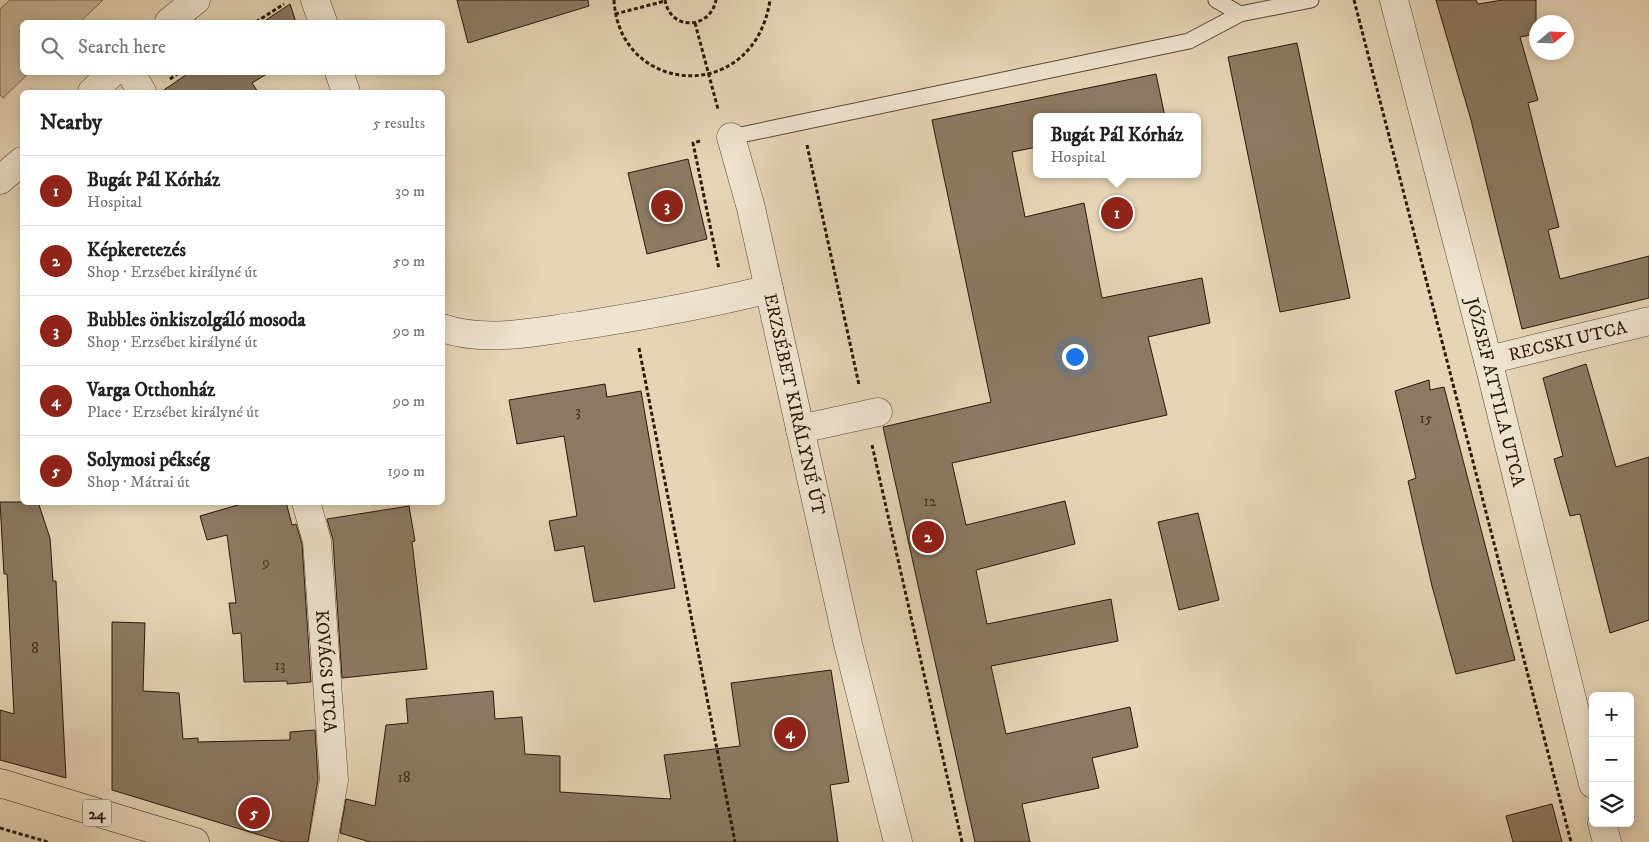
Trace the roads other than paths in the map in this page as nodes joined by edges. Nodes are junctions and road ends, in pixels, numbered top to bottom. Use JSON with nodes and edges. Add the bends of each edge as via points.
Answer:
{"nodes":[{"id":1,"x":196,"y":0,"type":"edge"},
{"id":2,"x":315,"y":0,"type":"edge"},
{"id":3,"x":1216,"y":0,"type":"edge"},
{"id":4,"x":1311,"y":0,"type":"edge"},
{"id":5,"x":1394,"y":0,"type":"edge"},
{"id":6,"x":1240,"y":14,"type":"junction"},
{"id":7,"x":171,"y":20,"type":"edge"},
{"id":8,"x":322,"y":20,"type":"edge"},
{"id":9,"x":110,"y":75,"type":"edge"},
{"id":10,"x":132,"y":75,"type":"edge"},
{"id":11,"x":340,"y":75,"type":"edge"},
{"id":12,"x":94,"y":90,"type":"edge"},
{"id":13,"x":141,"y":90,"type":"edge"},
{"id":14,"x":345,"y":90,"type":"edge"},
{"id":15,"x":731,"y":137,"type":"joint"},
{"id":16,"x":769,"y":289,"type":"junction"},
{"id":17,"x":1649,"y":321,"type":"edge"},
{"id":18,"x":445,"y":329,"type":"edge"},
{"id":19,"x":1488,"y":360,"type":"junction"},
{"id":20,"x":872,"y":413,"type":"road end"},
{"id":21,"x":800,"y":429,"type":"junction"},
{"id":22,"x":307,"y":505,"type":"edge"},
{"id":23,"x":1593,"y":782,"type":"edge"},
{"id":24,"x":0,"y":783,"type":"edge"},
{"id":25,"x":1603,"y":827,"type":"edge"},
{"id":26,"x":195,"y":842,"type":"edge"},
{"id":27,"x":323,"y":842,"type":"edge"},
{"id":28,"x":898,"y":842,"type":"edge"},
{"id":29,"x":1607,"y":842,"type":"edge"}],
"edges":[{"from":1,"to":7,"type":"street"},
{"from":2,"to":8,"type":"street"},
{"from":3,"to":6,"type":"lane"},
{"from":4,"to":6,"type":"lane"},
{"from":5,"to":19,"type":"street","name":"JÓZSEF ATTILA UTCA"},
{"from":6,"to":15,"type":"lane","via":[[1189,41]]},
{"from":9,"to":12,"type":"street"},
{"from":10,"to":13,"type":"street"},
{"from":11,"to":14,"type":"street"},
{"from":15,"to":16,"type":"street"},
{"from":16,"to":18,"type":"street","name":"ERZSÉBET KIRÁLYNÉ ÚT","via":[[633,318],[529,333],[477,336]]},
{"from":16,"to":21,"type":"street","name":"ERZSÉBET KIRÁLYNÉ ÚT"},
{"from":17,"to":19,"type":"street","name":"RECSKI UTCA"},
{"from":19,"to":23,"type":"street","name":"JÓZSEF ATTILA UTCA"},
{"from":20,"to":21,"type":"street"},
{"from":21,"to":28,"type":"street","name":"ERZSÉBET KIRÁLYNÉ ÚT","via":[[848,644]]},
{"from":22,"to":27,"type":"street","name":"KOVÁCS UTCA","via":[[317,541],[334,780]]},
{"from":24,"to":26,"type":"main road","number":"24"},
{"from":25,"to":29,"type":"street"}]}
